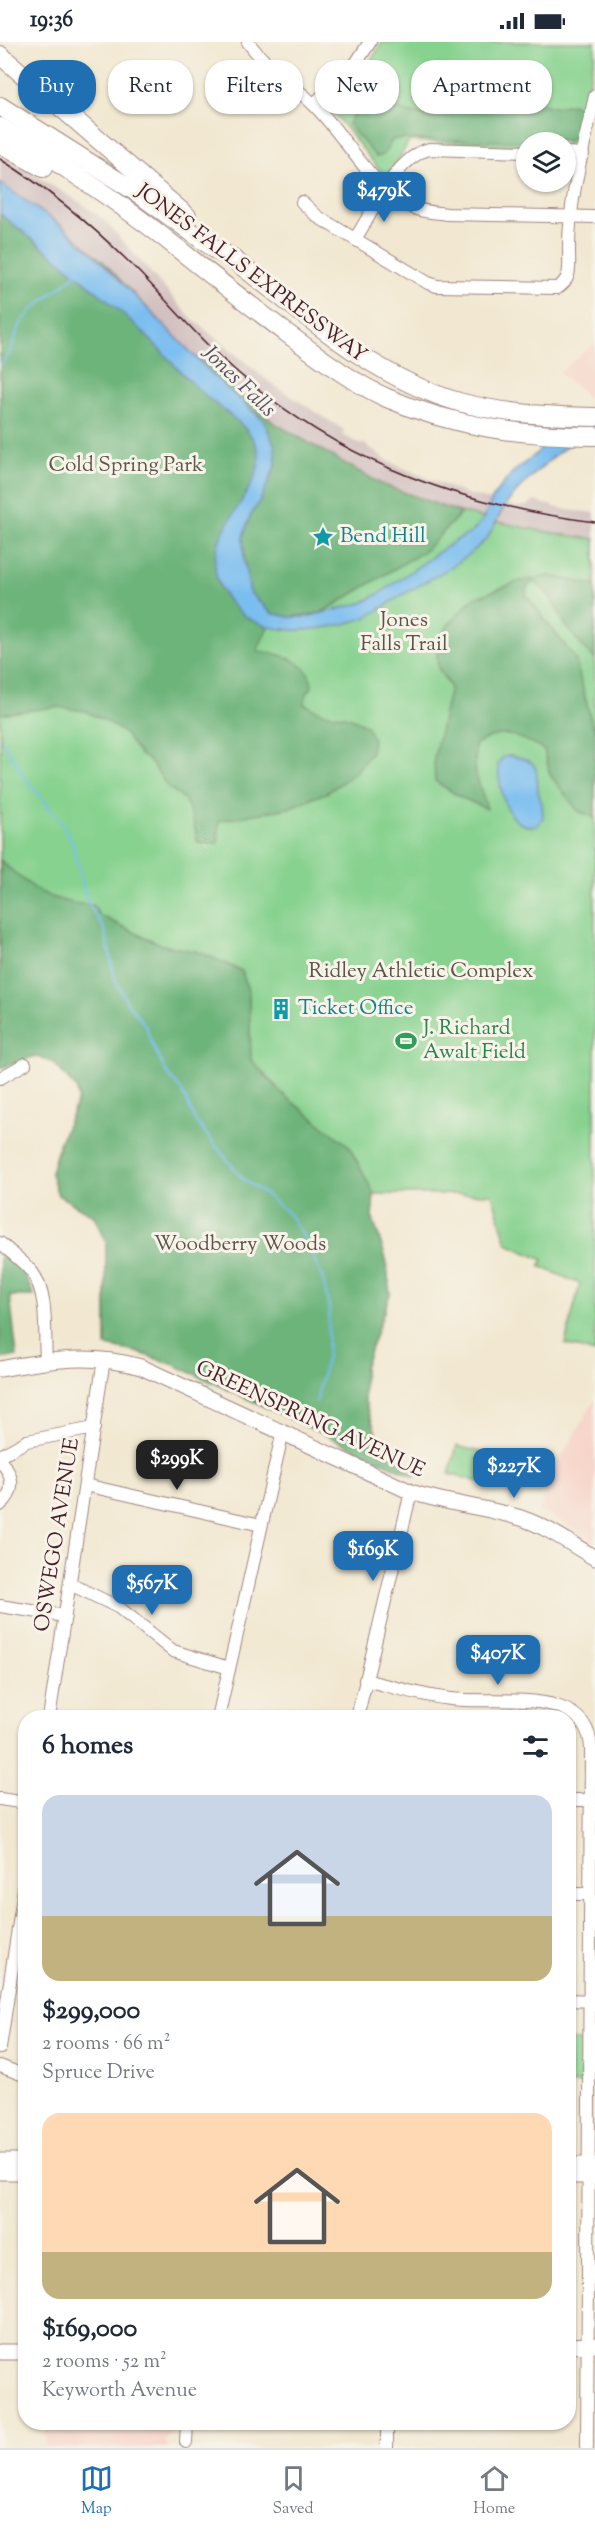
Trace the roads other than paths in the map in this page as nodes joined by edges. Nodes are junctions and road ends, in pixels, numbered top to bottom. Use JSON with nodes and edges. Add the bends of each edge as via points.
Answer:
{"nodes":[{"id":1,"x":248,"y":42,"type":"edge"},
{"id":2,"x":369,"y":42,"type":"edge"},
{"id":3,"x":0,"y":55,"type":"edge"},
{"id":4,"x":595,"y":96,"type":"edge"},
{"id":5,"x":314,"y":104,"type":"junction"},
{"id":6,"x":0,"y":105,"type":"edge"},
{"id":7,"x":0,"y":127,"type":"edge"},
{"id":8,"x":0,"y":144,"type":"edge"},
{"id":9,"x":516,"y":152,"type":"edge"},
{"id":10,"x":576,"y":154,"type":"edge"},
{"id":11,"x":583,"y":154,"type":"junction"},
{"id":12,"x":386,"y":190,"type":"junction"},
{"id":13,"x":302,"y":202,"type":"dead end"},
{"id":14,"x":570,"y":216,"type":"junction"},
{"id":15,"x":595,"y":217,"type":"edge"},
{"id":16,"x":355,"y":239,"type":"junction"},
{"id":17,"x":182,"y":254,"type":"junction"},
{"id":18,"x":229,"y":256,"type":"junction"},
{"id":19,"x":595,"y":417,"type":"edge"},
{"id":20,"x":595,"y":436,"type":"edge"},
{"id":21,"x":25,"y":1064,"type":"dead end"},
{"id":22,"x":0,"y":1078,"type":"edge"},
{"id":23,"x":0,"y":1243,"type":"edge"},
{"id":24,"x":104,"y":1359,"type":"junction"},
{"id":25,"x":46,"y":1361,"type":"junction"},
{"id":26,"x":0,"y":1369,"type":"edge"},
{"id":27,"x":94,"y":1428,"type":"junction"},
{"id":28,"x":283,"y":1431,"type":"junction"},
{"id":29,"x":0,"y":1456,"type":"edge"},
{"id":30,"x":0,"y":1461,"type":"edge"},
{"id":31,"x":85,"y":1485,"type":"junction"},
{"id":32,"x":411,"y":1492,"type":"junction"},
{"id":33,"x":0,"y":1506,"type":"edge"},
{"id":34,"x":261,"y":1525,"type":"junction"},
{"id":35,"x":595,"y":1558,"type":"edge"},
{"id":36,"x":70,"y":1584,"type":"junction"},
{"id":37,"x":0,"y":1606,"type":"edge"},
{"id":38,"x":65,"y":1616,"type":"junction"},
{"id":39,"x":229,"y":1668,"type":"junction"},
{"id":40,"x":365,"y":1680,"type":"junction"},
{"id":41,"x":50,"y":1710,"type":"edge"},
{"id":42,"x":220,"y":1710,"type":"edge"},
{"id":43,"x":359,"y":1710,"type":"edge"},
{"id":44,"x":563,"y":1710,"type":"edge"},
{"id":45,"x":576,"y":1717,"type":"edge"},
{"id":46,"x":0,"y":1799,"type":"edge"},
{"id":47,"x":576,"y":1800,"type":"edge"},
{"id":48,"x":591,"y":1800,"type":"junction"},
{"id":49,"x":18,"y":1802,"type":"edge"},
{"id":50,"x":576,"y":1894,"type":"edge"},
{"id":51,"x":590,"y":1894,"type":"junction"},
{"id":52,"x":18,"y":1962,"type":"edge"},
{"id":53,"x":576,"y":2000,"type":"edge"},
{"id":54,"x":592,"y":2001,"type":"edge"},
{"id":55,"x":0,"y":2048,"type":"edge"},
{"id":56,"x":0,"y":2066,"type":"edge"},
{"id":57,"x":18,"y":2073,"type":"edge"},
{"id":58,"x":0,"y":2161,"type":"edge"},
{"id":59,"x":18,"y":2161,"type":"edge"},
{"id":60,"x":576,"y":2167,"type":"edge"},
{"id":61,"x":592,"y":2170,"type":"edge"},
{"id":62,"x":0,"y":2172,"type":"edge"},
{"id":63,"x":18,"y":2172,"type":"edge"},
{"id":64,"x":576,"y":2174,"type":"edge"},
{"id":65,"x":591,"y":2345,"type":"edge"},
{"id":66,"x":576,"y":2346,"type":"edge"},
{"id":67,"x":0,"y":2352,"type":"edge"},
{"id":68,"x":18,"y":2352,"type":"edge"},
{"id":69,"x":187,"y":2430,"type":"edge"},
{"id":70,"x":387,"y":2430,"type":"edge"},
{"id":71,"x":186,"y":2442,"type":"dead end"},
{"id":72,"x":387,"y":2448,"type":"edge"},
{"id":73,"x":587,"y":2448,"type":"edge"}],
"edges":[{"from":1,"to":5,"type":"street","via":[[276,73]]},
{"from":2,"to":5,"type":"street","via":[[352,69]]},
{"from":3,"to":18,"type":"highway","via":[[215,239]]},
{"from":4,"to":11,"type":"street"},
{"from":5,"to":12,"type":"street"},
{"from":6,"to":18,"type":"highway","name":"JONES FALLS EXPRESSWAY"},
{"from":7,"to":17,"type":"highway","name":"JONES FALLS EXPRESSWAY","via":[[128,210]]},
{"from":8,"to":17,"type":"highway"},
{"from":9,"to":12,"type":"street","via":[[422,151],[402,165]]},
{"from":10,"to":11,"type":"street"},
{"from":11,"to":14,"type":"street"},
{"from":12,"to":14,"type":"street","via":[[407,206],[429,212]]},
{"from":12,"to":16,"type":"street"},
{"from":13,"to":16,"type":"street","via":[[318,217]]},
{"from":14,"to":15,"type":"street"},
{"from":14,"to":16,"type":"street","via":[[569,273],[562,285],[549,290],[437,286]]},
{"from":17,"to":20,"type":"highway","name":"JONES FALLS EXPRESSWAY","via":[[330,365],[370,390],[421,412],[478,428]]},
{"from":18,"to":19,"type":"highway","name":"JONES FALLS EXPRESSWAY","via":[[344,344],[399,378],[484,408]]},
{"from":21,"to":22,"type":"street"},
{"from":23,"to":25,"type":"street","via":[[27,1266],[38,1284]]},
{"from":24,"to":25,"type":"main road","name":"GREENSPRING AVENUE"},
{"from":24,"to":27,"type":"street","name":"OSWEGO AVENUE"},
{"from":24,"to":28,"type":"main road","name":"GREENSPRING AVENUE","via":[[155,1372]]},
{"from":25,"to":26,"type":"main road","name":"GREENSPRING AVENUE"},
{"from":27,"to":29,"type":"street","via":[[27,1441]]},
{"from":27,"to":31,"type":"street","name":"OSWEGO AVENUE"},
{"from":28,"to":32,"type":"main road","name":"GREENSPRING AVENUE"},
{"from":28,"to":34,"type":"street"},
{"from":30,"to":33,"type":"street","via":[[12,1485]]},
{"from":31,"to":34,"type":"street"},
{"from":31,"to":36,"type":"street","name":"OSWEGO AVENUE"},
{"from":32,"to":35,"type":"main road","name":"GREENSPRING AVENUE","via":[[522,1518]]},
{"from":32,"to":40,"type":"street"},
{"from":34,"to":39,"type":"street"},
{"from":36,"to":38,"type":"street","name":"OSWEGO AVENUE"},
{"from":36,"to":39,"type":"street","via":[[118,1607],[173,1651]]},
{"from":37,"to":38,"type":"street"},
{"from":38,"to":41,"type":"street","name":"OSWEGO AVENUE"},
{"from":39,"to":42,"type":"street"},
{"from":40,"to":43,"type":"street"},
{"from":40,"to":44,"type":"street","via":[[452,1700],[547,1703]]},
{"from":45,"to":48,"type":"street","via":[[586,1726],[591,1741]]},
{"from":46,"to":49,"type":"street"},
{"from":47,"to":48,"type":"street"},
{"from":48,"to":51,"type":"street"},
{"from":50,"to":51,"type":"street"},
{"from":51,"to":54,"type":"street"},
{"from":52,"to":55,"type":"street"},
{"from":53,"to":54,"type":"street"},
{"from":54,"to":61,"type":"street"},
{"from":56,"to":57,"type":"street"},
{"from":58,"to":59,"type":"main road"},
{"from":60,"to":61,"type":"main road"},
{"from":61,"to":64,"type":"main road"},
{"from":61,"to":65,"type":"street"},
{"from":62,"to":63,"type":"main road"},
{"from":65,"to":66,"type":"main road"},
{"from":65,"to":73,"type":"street"},
{"from":67,"to":68,"type":"main road"},
{"from":69,"to":71,"type":"street"},
{"from":70,"to":72,"type":"street"}]}
